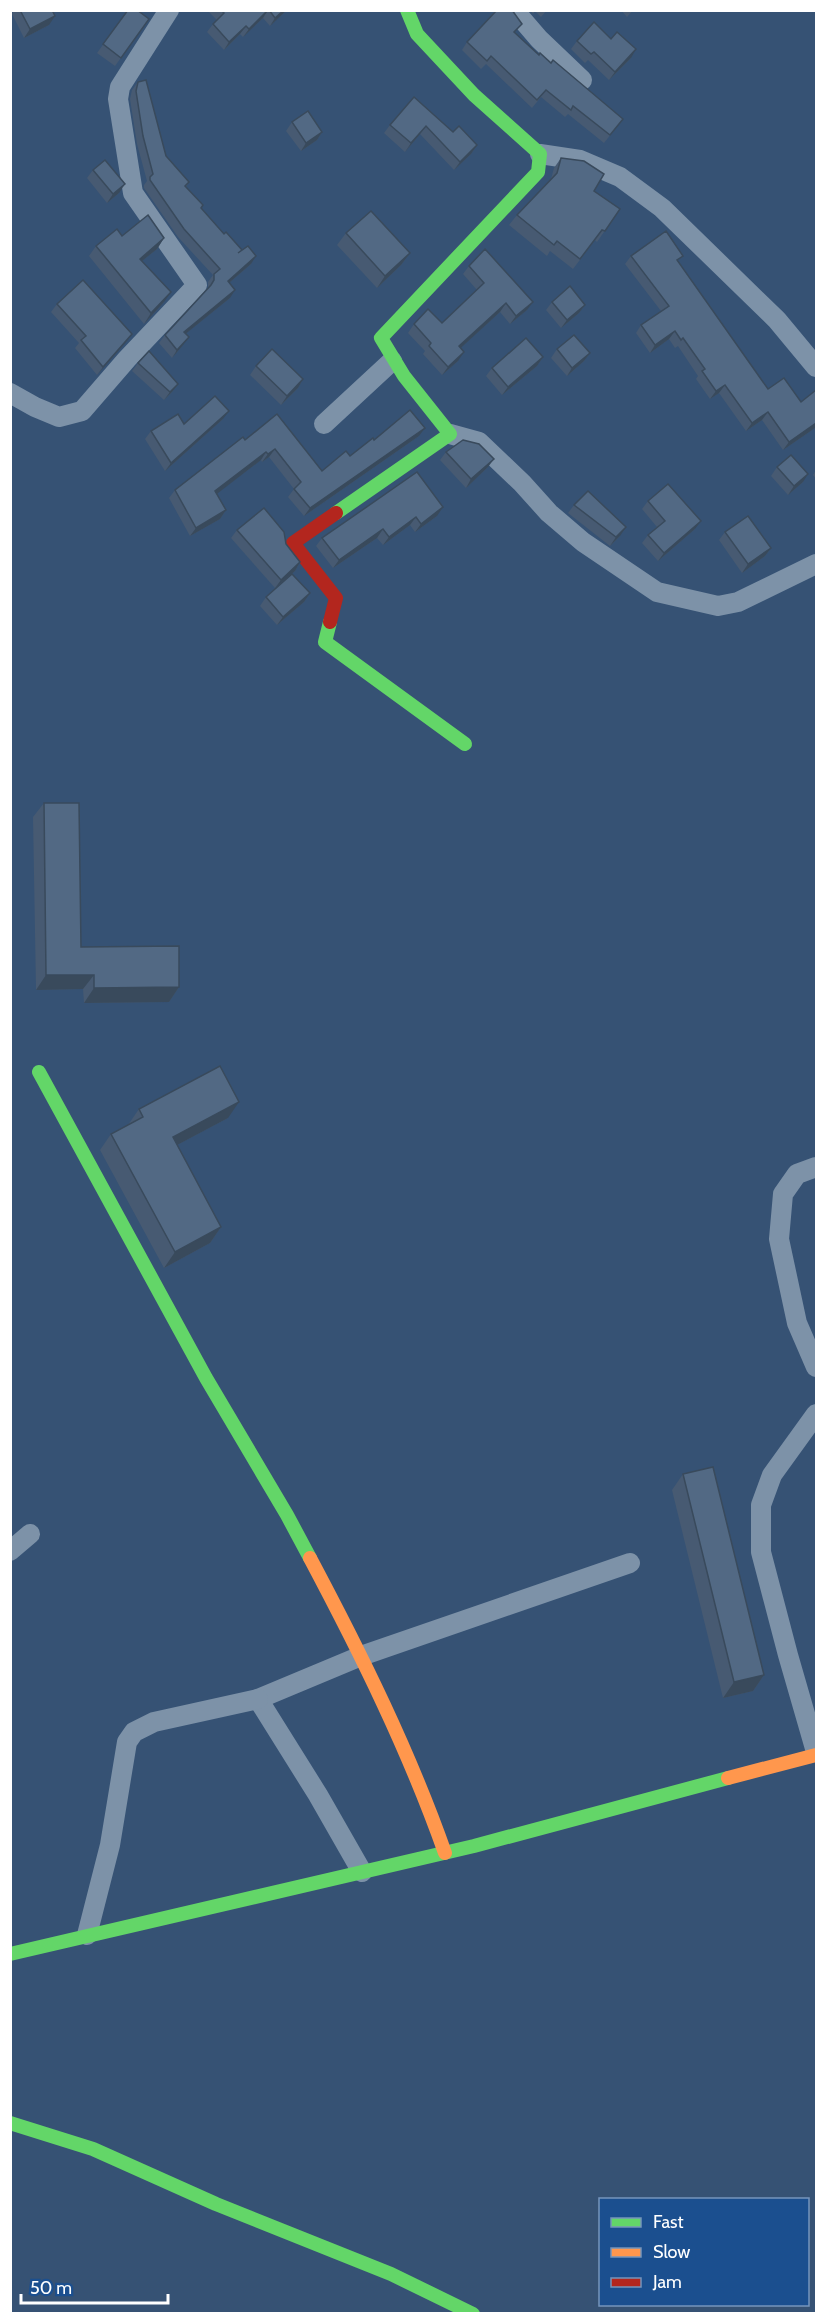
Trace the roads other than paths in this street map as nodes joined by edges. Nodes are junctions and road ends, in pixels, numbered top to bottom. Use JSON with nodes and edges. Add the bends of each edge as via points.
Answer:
{"nodes":[{"id":1,"x":169,"y":10,"type":"edge"},
{"id":2,"x":407,"y":10,"type":"edge"},
{"id":3,"x":514,"y":10,"type":"edge"},
{"id":4,"x":582,"y":80,"type":"dead end"},
{"id":5,"x":540,"y":154,"type":"junction"},
{"id":6,"x":392,"y":361,"type":"junction"},
{"id":7,"x":816,"y":367,"type":"edge"},
{"id":8,"x":10,"y":393,"type":"edge"},
{"id":9,"x":324,"y":424,"type":"dead end"},
{"id":10,"x":450,"y":435,"type":"junction"},
{"id":11,"x":816,"y":564,"type":"edge"},
{"id":12,"x":465,"y":744,"type":"dead end"},
{"id":13,"x":39,"y":1072,"type":"dead end"},
{"id":14,"x":816,"y":1167,"type":"edge"},
{"id":15,"x":816,"y":1367,"type":"edge"},
{"id":16,"x":816,"y":1414,"type":"edge"},
{"id":17,"x":30,"y":1534,"type":"dead end"},
{"id":18,"x":10,"y":1551,"type":"edge"},
{"id":19,"x":630,"y":1563,"type":"dead end"},
{"id":20,"x":361,"y":1656,"type":"junction"},
{"id":21,"x":258,"y":1699,"type":"junction"},
{"id":22,"x":816,"y":1754,"type":"edge"},
{"id":23,"x":445,"y":1853,"type":"junction"},
{"id":24,"x":362,"y":1872,"type":"junction"},
{"id":25,"x":87,"y":1935,"type":"junction"},
{"id":26,"x":10,"y":1954,"type":"edge"},
{"id":27,"x":10,"y":2123,"type":"edge"},
{"id":28,"x":473,"y":2313,"type":"edge"}],
"edges":[{"from":1,"to":8,"type":"street","via":[[120,87],[118,99],[134,193],[197,285],[82,411],[59,417]]},
{"from":2,"to":5,"type":"street","via":[[417,34],[474,95]]},
{"from":3,"to":4,"type":"street"},
{"from":5,"to":6,"type":"street","via":[[538,172],[381,338]]},
{"from":5,"to":7,"type":"street","via":[[580,160],[620,177],[662,208],[777,320]]},
{"from":6,"to":9,"type":"street"},
{"from":6,"to":10,"type":"street"},
{"from":10,"to":11,"type":"street","via":[[479,442],[583,542],[657,592],[718,606],[738,602]]},
{"from":10,"to":12,"type":"street","via":[[293,543],[336,598],[325,642]]},
{"from":13,"to":20,"type":"street","via":[[206,1378],[287,1515]]},
{"from":14,"to":15,"type":"street","via":[[797,1174],[783,1194],[779,1239],[797,1323]]},
{"from":16,"to":22,"type":"street","via":[[772,1475],[761,1505],[761,1552]]},
{"from":17,"to":18,"type":"street"},
{"from":19,"to":20,"type":"street"},
{"from":20,"to":21,"type":"street"},
{"from":20,"to":23,"type":"street","via":[[423,1790]]},
{"from":21,"to":24,"type":"street"},
{"from":21,"to":25,"type":"street","via":[[154,1722],[134,1732],[127,1742],[110,1845]]},
{"from":22,"to":23,"type":"street"},
{"from":23,"to":24,"type":"street"},
{"from":24,"to":25,"type":"street"},
{"from":25,"to":26,"type":"street"},
{"from":27,"to":28,"type":"street","via":[[93,2149],[216,2204],[392,2274]]}]}
